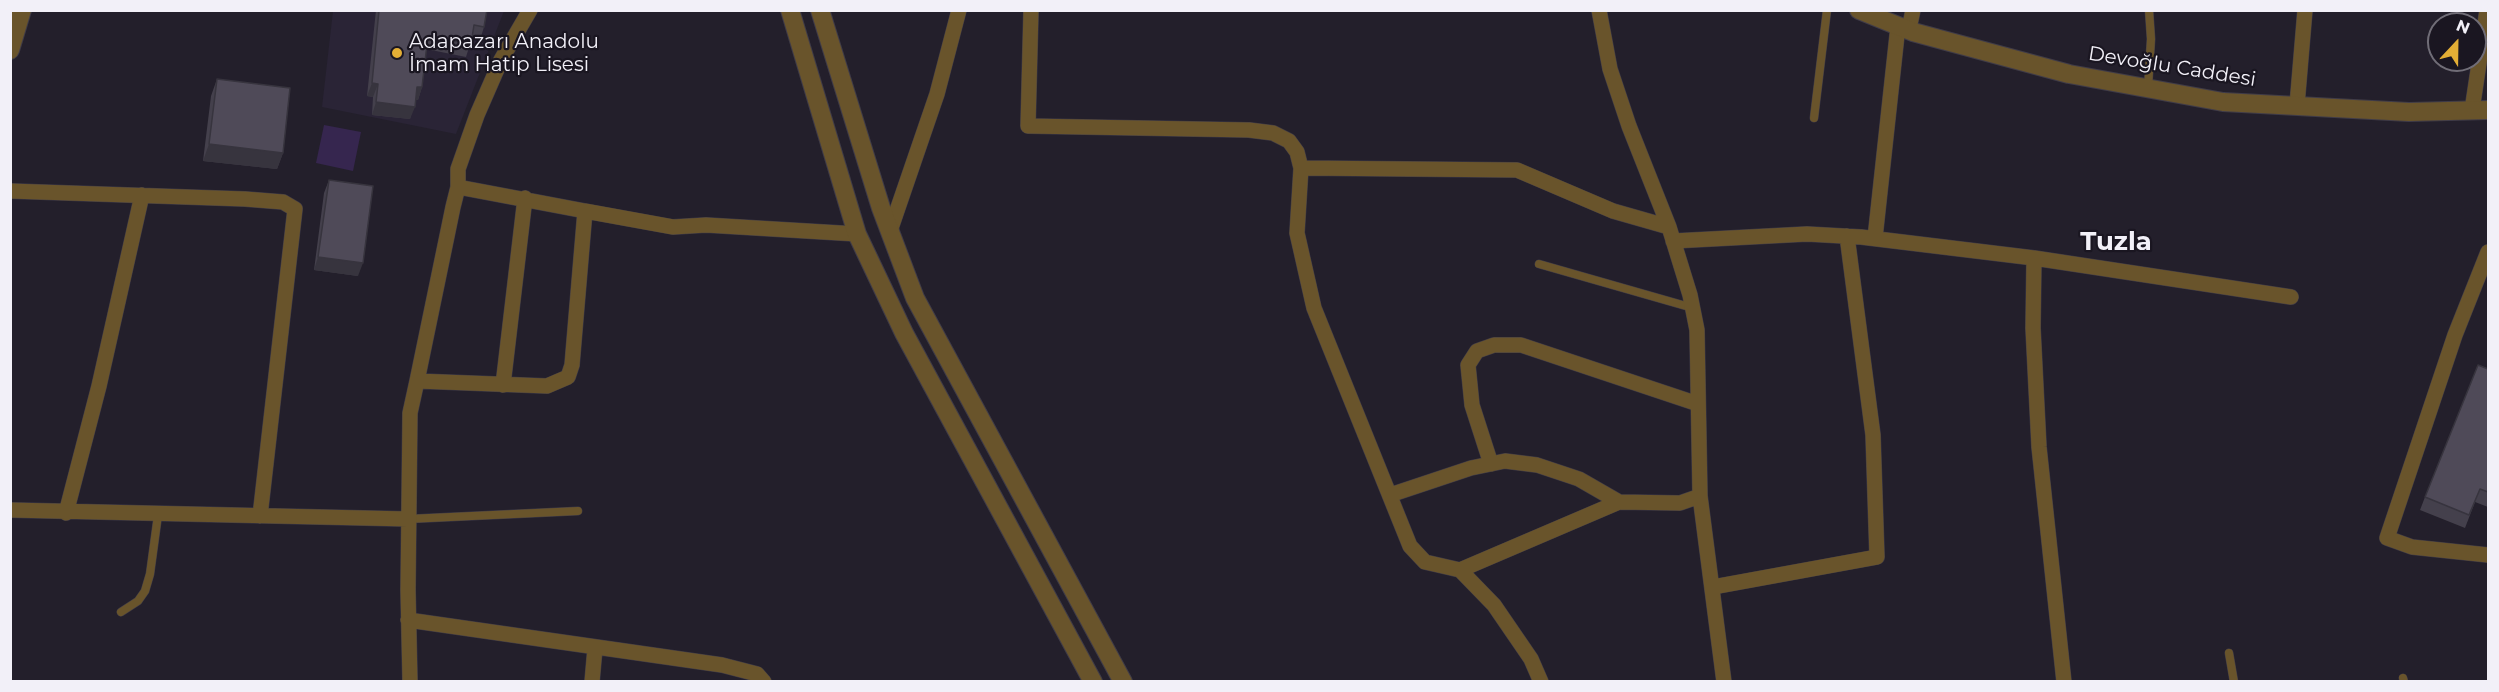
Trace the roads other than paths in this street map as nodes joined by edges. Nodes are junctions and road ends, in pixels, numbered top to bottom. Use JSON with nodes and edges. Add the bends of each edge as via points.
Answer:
{"nodes":[{"id":1,"x":22,"y":10,"type":"edge"},
{"id":2,"x":530,"y":10,"type":"edge"},
{"id":3,"x":790,"y":10,"type":"edge"},
{"id":4,"x":820,"y":10,"type":"edge"},
{"id":5,"x":959,"y":10,"type":"edge"},
{"id":6,"x":1031,"y":10,"type":"edge"},
{"id":7,"x":1599,"y":10,"type":"edge"},
{"id":8,"x":1827,"y":10,"type":"edge"},
{"id":9,"x":1859,"y":10,"type":"edge"},
{"id":10,"x":1913,"y":10,"type":"edge"},
{"id":11,"x":2149,"y":10,"type":"edge"},
{"id":12,"x":2306,"y":10,"type":"edge"},
{"id":13,"x":2487,"y":10,"type":"edge"},
{"id":14,"x":1903,"y":27,"type":"junction"},
{"id":15,"x":10,"y":50,"type":"edge"},
{"id":16,"x":2148,"y":88,"type":"junction"},
{"id":17,"x":2297,"y":105,"type":"junction"},
{"id":18,"x":2480,"y":110,"type":"edge"},
{"id":19,"x":1814,"y":118,"type":"dead end"},
{"id":20,"x":1301,"y":168,"type":"junction"},
{"id":21,"x":458,"y":187,"type":"junction"},
{"id":22,"x":10,"y":191,"type":"edge"},
{"id":23,"x":142,"y":195,"type":"junction"},
{"id":24,"x":525,"y":198,"type":"junction"},
{"id":25,"x":585,"y":211,"type":"junction"},
{"id":26,"x":890,"y":231,"type":"junction"},
{"id":27,"x":857,"y":234,"type":"junction"},
{"id":28,"x":1671,"y":234,"type":"junction"},
{"id":29,"x":1847,"y":236,"type":"junction"},
{"id":30,"x":1875,"y":238,"type":"junction"},
{"id":31,"x":2488,"y":252,"type":"edge"},
{"id":32,"x":2034,"y":258,"type":"junction"},
{"id":33,"x":1539,"y":264,"type":"dead end"},
{"id":34,"x":2291,"y":297,"type":"dead end"},
{"id":35,"x":1693,"y":308,"type":"junction"},
{"id":36,"x":417,"y":381,"type":"junction"},
{"id":37,"x":503,"y":385,"type":"junction"},
{"id":38,"x":1698,"y":404,"type":"junction"},
{"id":39,"x":1491,"y":464,"type":"junction"},
{"id":40,"x":1390,"y":495,"type":"junction"},
{"id":41,"x":1700,"y":496,"type":"junction"},
{"id":42,"x":1619,"y":502,"type":"junction"},
{"id":43,"x":10,"y":510,"type":"edge"},
{"id":44,"x":578,"y":511,"type":"dead end"},
{"id":45,"x":66,"y":513,"type":"junction"},
{"id":46,"x":158,"y":515,"type":"junction"},
{"id":47,"x":260,"y":516,"type":"junction"},
{"id":48,"x":408,"y":519,"type":"junction"},
{"id":49,"x":2488,"y":555,"type":"edge"},
{"id":50,"x":1460,"y":570,"type":"junction"},
{"id":51,"x":1713,"y":587,"type":"junction"},
{"id":52,"x":121,"y":612,"type":"dead end"},
{"id":53,"x":408,"y":620,"type":"junction"},
{"id":54,"x":595,"y":648,"type":"junction"},
{"id":55,"x":2229,"y":653,"type":"dead end"},
{"id":56,"x":410,"y":681,"type":"edge"},
{"id":57,"x":592,"y":681,"type":"edge"},
{"id":58,"x":764,"y":681,"type":"edge"},
{"id":59,"x":1093,"y":681,"type":"edge"},
{"id":60,"x":1123,"y":681,"type":"edge"},
{"id":61,"x":1541,"y":681,"type":"edge"},
{"id":62,"x":1724,"y":681,"type":"edge"},
{"id":63,"x":2064,"y":681,"type":"edge"},
{"id":64,"x":2234,"y":681,"type":"edge"}],
"edges":[{"from":1,"to":15,"type":"street"},
{"from":2,"to":21,"type":"street","via":[[501,60],[477,116],[458,169]]},
{"from":3,"to":27,"type":"street"},
{"from":4,"to":26,"type":"street"},
{"from":5,"to":26,"type":"street","via":[[938,94]]},
{"from":6,"to":20,"type":"street","via":[[1028,126],[1153,127],[1273,134],[1289,141],[1298,152]]},
{"from":7,"to":28,"type":"street","via":[[1610,69]]},
{"from":8,"to":19,"type":"lane"},
{"from":9,"to":14,"type":"street","name":"Devoğlu Caddesi"},
{"from":10,"to":14,"type":"street"},
{"from":11,"to":16,"type":"lane"},
{"from":12,"to":17,"type":"street"},
{"from":13,"to":18,"type":"street"},
{"from":14,"to":16,"type":"street","name":"Devoğlu Caddesi","via":[[2069,74]]},
{"from":14,"to":30,"type":"street"},
{"from":16,"to":17,"type":"street","name":"Devoğlu Caddesi","via":[[2223,102]]},
{"from":17,"to":18,"type":"street","name":"Devoğlu Caddesi","via":[[2409,112]]},
{"from":20,"to":28,"type":"street","via":[[1517,170]]},
{"from":20,"to":40,"type":"street","via":[[1297,233],[1314,308]]},
{"from":21,"to":24,"type":"street"},
{"from":21,"to":36,"type":"street"},
{"from":22,"to":23,"type":"street"},
{"from":23,"to":45,"type":"street"},
{"from":23,"to":47,"type":"street","via":[[283,202],[295,209]]},
{"from":24,"to":25,"type":"street"},
{"from":24,"to":37,"type":"street"},
{"from":25,"to":27,"type":"street","via":[[673,227],[706,225]]},
{"from":25,"to":37,"type":"street","via":[[568,377],[547,386]]},
{"from":26,"to":60,"type":"street","via":[[915,298]]},
{"from":27,"to":59,"type":"street","via":[[904,333]]},
{"from":28,"to":29,"type":"street"},
{"from":28,"to":35,"type":"street"},
{"from":29,"to":30,"type":"street"},
{"from":29,"to":51,"type":"street","via":[[1873,435],[1877,557]]},
{"from":30,"to":32,"type":"street"},
{"from":31,"to":49,"type":"street","via":[[2455,335],[2386,538],[2412,547]]},
{"from":32,"to":34,"type":"street"},
{"from":32,"to":63,"type":"street","via":[[2039,447]]},
{"from":33,"to":35,"type":"lane"},
{"from":35,"to":38,"type":"street"},
{"from":36,"to":37,"type":"street"},
{"from":36,"to":48,"type":"street","via":[[410,413]]},
{"from":38,"to":39,"type":"street","via":[[1521,345],[1494,345],[1477,351],[1468,365],[1472,405]]},
{"from":38,"to":41,"type":"street"},
{"from":39,"to":40,"type":"street"},
{"from":39,"to":42,"type":"street","via":[[1504,461],[1537,465],[1579,479]]},
{"from":40,"to":50,"type":"street","via":[[1410,546],[1425,562]]},
{"from":41,"to":42,"type":"street","via":[[1680,503]]},
{"from":41,"to":51,"type":"street"},
{"from":42,"to":50,"type":"street"},
{"from":43,"to":45,"type":"street"},
{"from":44,"to":48,"type":"lane"},
{"from":45,"to":46,"type":"street"},
{"from":46,"to":47,"type":"street"},
{"from":46,"to":52,"type":"lane","via":[[145,591]]},
{"from":47,"to":48,"type":"street"},
{"from":48,"to":53,"type":"street"},
{"from":50,"to":61,"type":"street","via":[[1494,605],[1531,659]]},
{"from":51,"to":62,"type":"street"},
{"from":53,"to":54,"type":"street"},
{"from":53,"to":56,"type":"street"},
{"from":54,"to":57,"type":"street"},
{"from":54,"to":58,"type":"street","via":[[722,665],[757,674]]},
{"from":55,"to":64,"type":"lane"}]}
